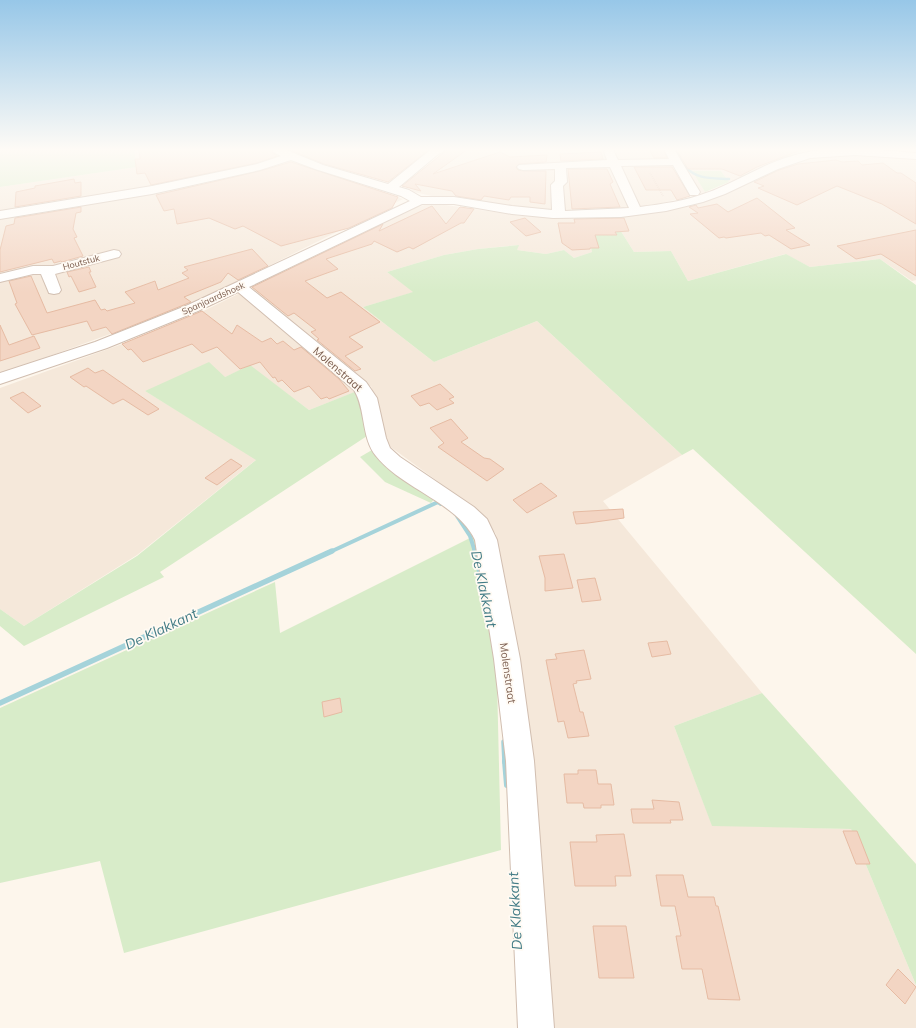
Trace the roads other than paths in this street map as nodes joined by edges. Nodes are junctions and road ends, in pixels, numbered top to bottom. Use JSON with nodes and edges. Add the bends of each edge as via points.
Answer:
{"nodes":[{"id":1,"x":110,"y":197,"type":"edge"},
{"id":2,"x":412,"y":197,"type":"edge"},
{"id":3,"x":558,"y":197,"type":"edge"},
{"id":4,"x":630,"y":197,"type":"edge"},
{"id":5,"x":704,"y":197,"type":"edge"},
{"id":6,"x":419,"y":201,"type":"junction"},
{"id":7,"x":636,"y":211,"type":"junction"},
{"id":8,"x":559,"y":214,"type":"junction"},
{"id":9,"x":0,"y":215,"type":"edge"},
{"id":10,"x":114,"y":254,"type":"dead end"},
{"id":11,"x":47,"y":270,"type":"junction"},
{"id":12,"x":0,"y":278,"type":"edge"},
{"id":13,"x":240,"y":287,"type":"junction"},
{"id":14,"x":54,"y":290,"type":"dead end"},
{"id":15,"x":0,"y":379,"type":"edge"},
{"id":16,"x":536,"y":1028,"type":"edge"}],
"edges":[{"from":1,"to":9,"type":"street"},
{"from":2,"to":6,"type":"street"},
{"from":3,"to":8,"type":"street"},
{"from":4,"to":7,"type":"street"},
{"from":5,"to":7,"type":"street","via":[[668,207]]},
{"from":6,"to":8,"type":"street","via":[[443,199]]},
{"from":6,"to":13,"type":"street","name":"Spanjaardshoek"},
{"from":7,"to":8,"type":"street","via":[[591,215]]},
{"from":10,"to":11,"type":"street","name":"Houtstuk"},
{"from":11,"to":12,"type":"street","name":"Houtstuk","via":[[33,270]]},
{"from":11,"to":14,"type":"street","name":"Houtstuk"},
{"from":13,"to":15,"type":"street","name":"Spanjaardshoek","via":[[101,345]]},
{"from":13,"to":16,"type":"street","name":"Molenstraat","via":[[360,386],[368,398],[382,451],[393,462],[467,513],[479,525],[486,540],[507,659],[520,761]]}]}
